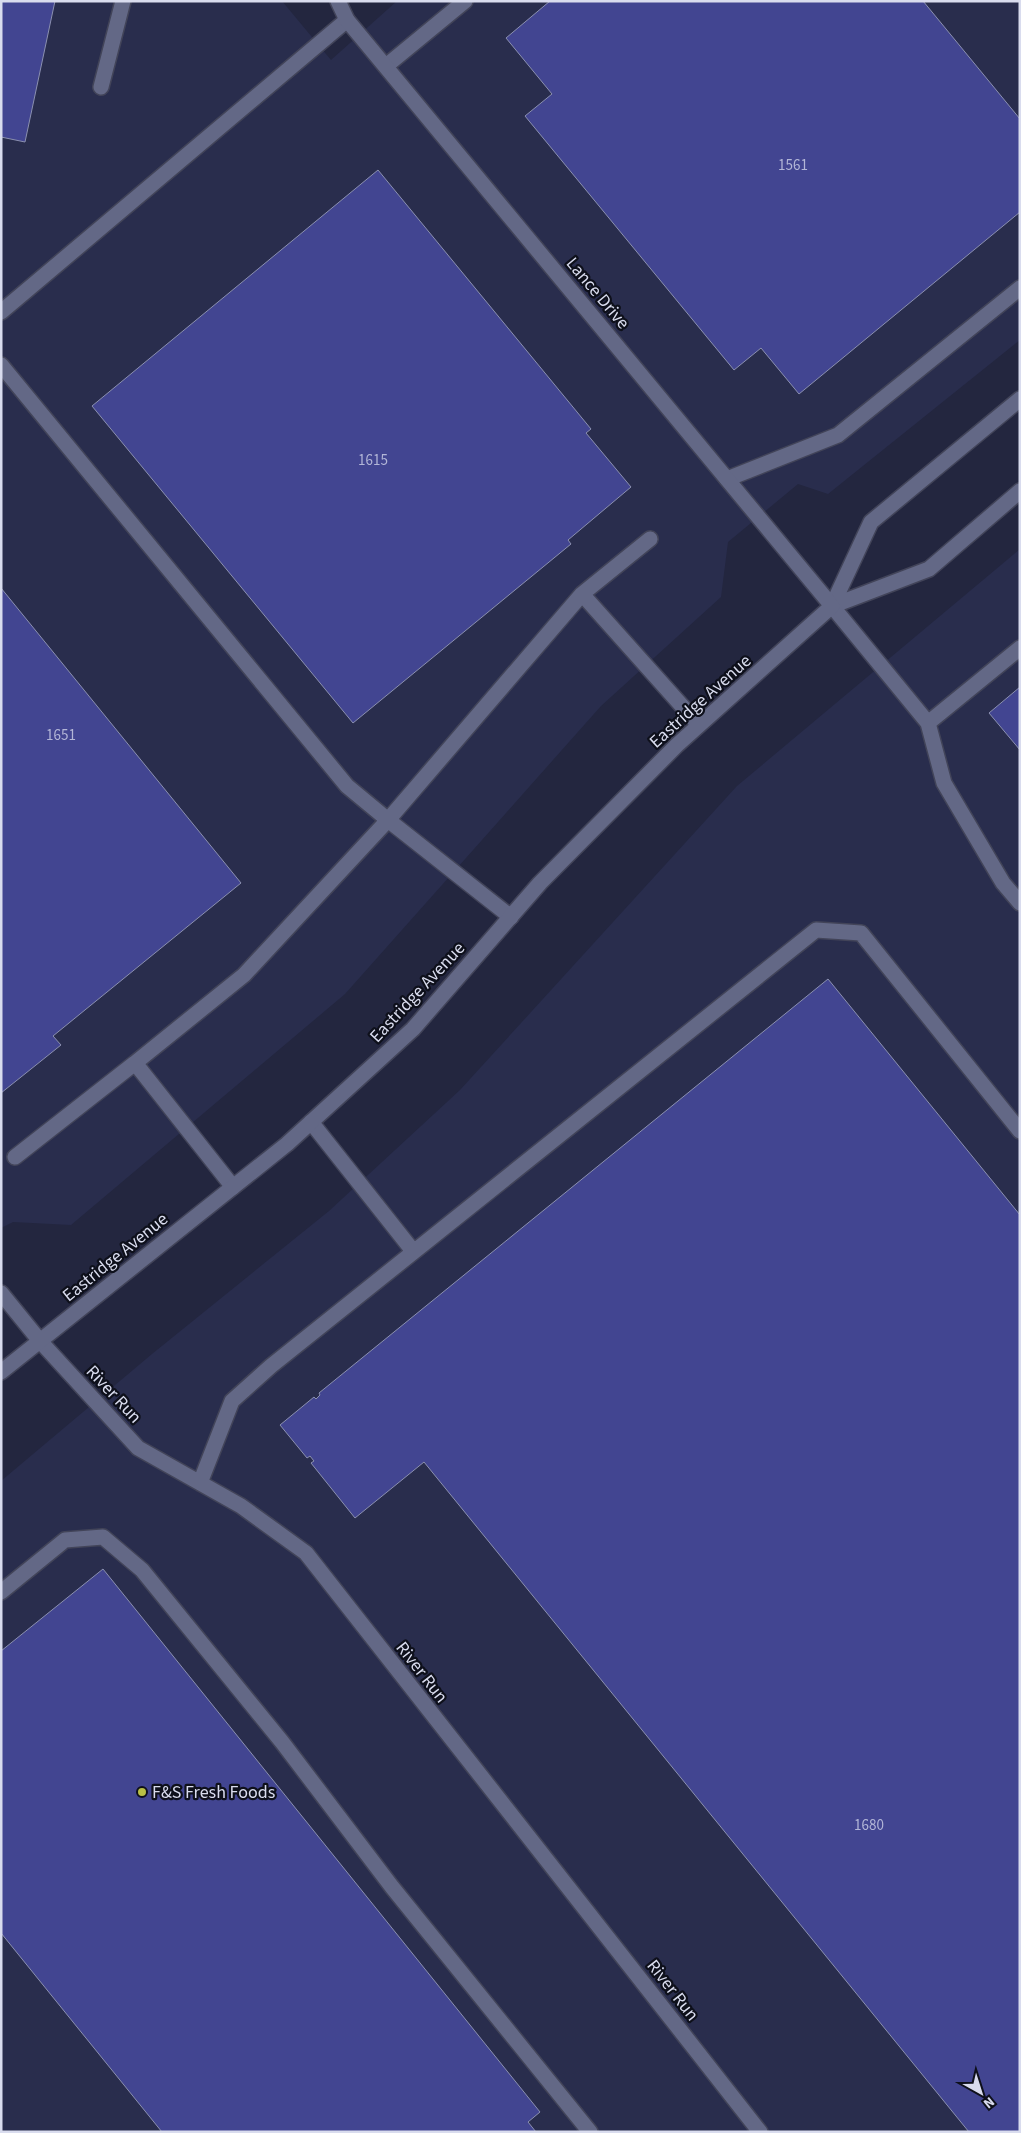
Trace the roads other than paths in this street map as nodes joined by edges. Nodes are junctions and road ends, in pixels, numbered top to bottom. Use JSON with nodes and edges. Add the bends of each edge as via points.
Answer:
{"nodes":[{"id":1,"x":123,"y":1,"type":"edge"},
{"id":2,"x":338,"y":1,"type":"edge"},
{"id":3,"x":466,"y":1,"type":"edge"},
{"id":4,"x":347,"y":20,"type":"junction"},
{"id":5,"x":386,"y":66,"type":"junction"},
{"id":6,"x":100,"y":87,"type":"dead end"},
{"id":7,"x":1020,"y":288,"type":"edge"},
{"id":8,"x":1,"y":312,"type":"edge"},
{"id":9,"x":1,"y":365,"type":"edge"},
{"id":10,"x":1020,"y":399,"type":"edge"},
{"id":11,"x":727,"y":479,"type":"junction"},
{"id":12,"x":1020,"y":491,"type":"edge"},
{"id":13,"x":650,"y":539,"type":"dead end"},
{"id":14,"x":582,"y":594,"type":"junction"},
{"id":15,"x":832,"y":606,"type":"junction"},
{"id":16,"x":1020,"y":648,"type":"edge"},
{"id":17,"x":928,"y":723,"type":"junction"},
{"id":18,"x":699,"y":725,"type":"junction"},
{"id":19,"x":388,"y":820,"type":"junction"},
{"id":20,"x":1020,"y":903,"type":"edge"},
{"id":21,"x":511,"y":917,"type":"junction"},
{"id":22,"x":135,"y":1063,"type":"junction"},
{"id":23,"x":311,"y":1122,"type":"junction"},
{"id":24,"x":1020,"y":1131,"type":"edge"},
{"id":25,"x":15,"y":1157,"type":"dead end"},
{"id":26,"x":233,"y":1187,"type":"junction"},
{"id":27,"x":413,"y":1251,"type":"junction"},
{"id":28,"x":1,"y":1293,"type":"edge"},
{"id":29,"x":40,"y":1341,"type":"junction"},
{"id":30,"x":1,"y":1372,"type":"edge"},
{"id":31,"x":200,"y":1483,"type":"junction"},
{"id":32,"x":1,"y":1592,"type":"edge"},
{"id":33,"x":590,"y":2132,"type":"edge"},
{"id":34,"x":760,"y":2132,"type":"edge"}],
"edges":[{"from":1,"to":6,"type":"street"},
{"from":2,"to":4,"type":"street","name":"Lance Drive"},
{"from":3,"to":5,"type":"street"},
{"from":4,"to":5,"type":"street","name":"Lance Drive"},
{"from":4,"to":8,"type":"street"},
{"from":5,"to":11,"type":"street","name":"Lance Drive"},
{"from":7,"to":11,"type":"street","via":[[838,435]]},
{"from":9,"to":19,"type":"street","via":[[347,786]]},
{"from":10,"to":15,"type":"street","name":"Eastridge Avenue","via":[[871,522]]},
{"from":11,"to":15,"type":"street","name":"Lance Drive"},
{"from":12,"to":15,"type":"street","name":"Eastridge Avenue","via":[[929,569]]},
{"from":13,"to":14,"type":"street"},
{"from":14,"to":18,"type":"street"},
{"from":14,"to":19,"type":"street"},
{"from":15,"to":17,"type":"street","name":"Lance Drive"},
{"from":15,"to":18,"type":"street","name":"Eastridge Avenue"},
{"from":16,"to":17,"type":"street"},
{"from":17,"to":20,"type":"street","via":[[944,783],[1003,883]]},
{"from":18,"to":21,"type":"street","name":"Eastridge Avenue","via":[[540,883]]},
{"from":19,"to":21,"type":"street"},
{"from":19,"to":22,"type":"street","via":[[244,975]]},
{"from":21,"to":23,"type":"street","name":"Eastridge Avenue","via":[[413,1029]]},
{"from":22,"to":25,"type":"street"},
{"from":22,"to":26,"type":"street"},
{"from":23,"to":26,"type":"street","name":"Eastridge Avenue"},
{"from":23,"to":27,"type":"street"},
{"from":24,"to":27,"type":"street","via":[[861,934],[816,930]]},
{"from":26,"to":29,"type":"street","name":"Eastridge Avenue"},
{"from":27,"to":31,"type":"street","via":[[232,1401]]},
{"from":28,"to":29,"type":"street","name":"River Run"},
{"from":29,"to":30,"type":"street","name":"Eastridge Avenue"},
{"from":29,"to":31,"type":"street","name":"River Run","via":[[138,1448]]},
{"from":31,"to":34,"type":"street","name":"River Run","via":[[240,1506],[306,1554]]},
{"from":32,"to":33,"type":"street","via":[[65,1540],[103,1537],[142,1570]]}]}
